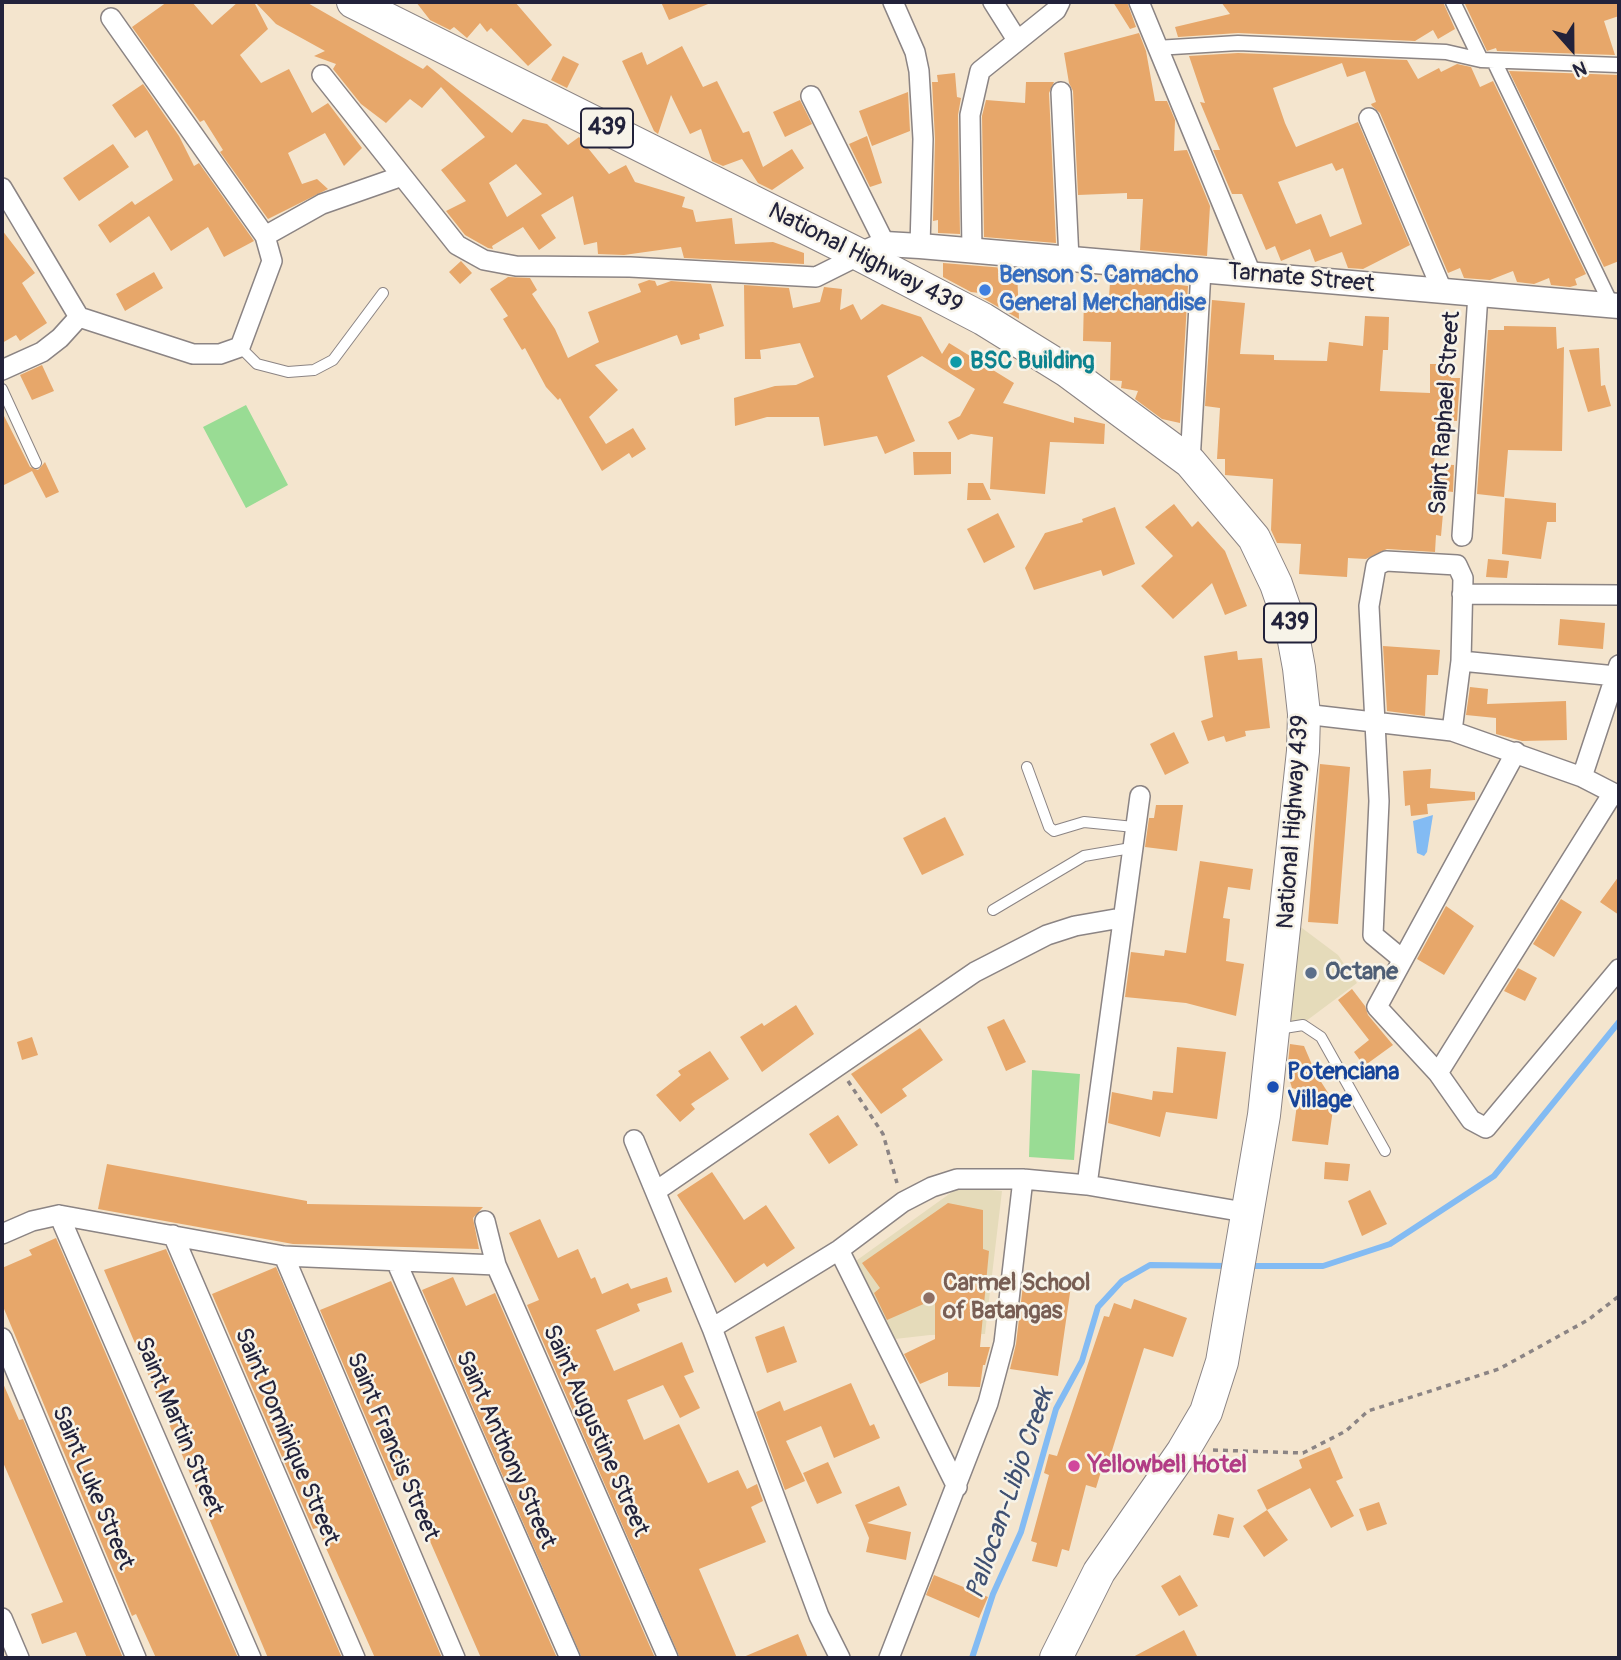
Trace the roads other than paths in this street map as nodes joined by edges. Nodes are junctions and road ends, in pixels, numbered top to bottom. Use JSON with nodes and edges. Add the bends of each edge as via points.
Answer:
{"nodes":[{"id":1,"x":353,"y":2,"type":"edge"},
{"id":2,"x":893,"y":2,"type":"edge"},
{"id":3,"x":993,"y":2,"type":"edge"},
{"id":4,"x":1060,"y":2,"type":"edge"},
{"id":5,"x":1139,"y":2,"type":"edge"},
{"id":6,"x":1453,"y":2,"type":"edge"},
{"id":7,"x":111,"y":18,"type":"dead end"},
{"id":8,"x":1017,"y":40,"type":"junction"},
{"id":9,"x":1156,"y":48,"type":"junction"},
{"id":10,"x":1488,"y":61,"type":"junction"},
{"id":11,"x":1619,"y":65,"type":"edge"},
{"id":12,"x":322,"y":75,"type":"dead end"},
{"id":13,"x":1061,"y":92,"type":"dead end"},
{"id":14,"x":811,"y":96,"type":"dead end"},
{"id":15,"x":1369,"y":118,"type":"dead end"},
{"id":16,"x":402,"y":176,"type":"junction"},
{"id":17,"x":2,"y":188,"type":"edge"},
{"id":18,"x":265,"y":236,"type":"junction"},
{"id":19,"x":920,"y":246,"type":"junction"},
{"id":20,"x":872,"y":250,"type":"junction"},
{"id":21,"x":972,"y":251,"type":"junction"},
{"id":22,"x":1069,"y":259,"type":"junction"},
{"id":23,"x":1201,"y":271,"type":"junction"},
{"id":24,"x":1252,"y":276,"type":"junction"},
{"id":25,"x":1442,"y":290,"type":"junction"},
{"id":26,"x":383,"y":293,"type":"dead end"},
{"id":27,"x":1478,"y":293,"type":"junction"},
{"id":28,"x":1616,"y":306,"type":"edge"},
{"id":29,"x":79,"y":317,"type":"junction"},
{"id":30,"x":240,"y":347,"type":"junction"},
{"id":31,"x":2,"y":370,"type":"edge"},
{"id":32,"x":2,"y":389,"type":"edge"},
{"id":33,"x":1190,"y":462,"type":"junction"},
{"id":34,"x":36,"y":463,"type":"dead end"},
{"id":35,"x":1462,"y":536,"type":"dead end"},
{"id":36,"x":1462,"y":594,"type":"junction"},
{"id":37,"x":1619,"y":595,"type":"edge"},
{"id":38,"x":1461,"y":661,"type":"junction"},
{"id":39,"x":1618,"y":670,"type":"edge"},
{"id":40,"x":1304,"y":714,"type":"junction"},
{"id":41,"x":1373,"y":719,"type":"junction"},
{"id":42,"x":1452,"y":731,"type":"junction"},
{"id":43,"x":1516,"y":752,"type":"junction"},
{"id":44,"x":1027,"y":767,"type":"dead end"},
{"id":45,"x":1582,"y":777,"type":"junction"},
{"id":46,"x":1616,"y":795,"type":"edge"},
{"id":47,"x":1140,"y":796,"type":"dead end"},
{"id":48,"x":1135,"y":827,"type":"junction"},
{"id":49,"x":1131,"y":848,"type":"junction"},
{"id":50,"x":992,"y":910,"type":"dead end"},
{"id":51,"x":1121,"y":918,"type":"junction"},
{"id":52,"x":1402,"y":959,"type":"junction"},
{"id":53,"x":1619,"y":969,"type":"edge"},
{"id":54,"x":1273,"y":1030,"type":"junction"},
{"id":55,"x":1438,"y":1073,"type":"junction"},
{"id":56,"x":634,"y":1140,"type":"dead end"},
{"id":57,"x":1385,"y":1151,"type":"dead end"},
{"id":58,"x":1023,"y":1179,"type":"junction"},
{"id":59,"x":1087,"y":1185,"type":"junction"},
{"id":60,"x":656,"y":1191,"type":"junction"},
{"id":61,"x":59,"y":1215,"type":"junction"},
{"id":62,"x":485,"y":1221,"type":"dead end"},
{"id":63,"x":1248,"y":1224,"type":"junction"},
{"id":64,"x":2,"y":1234,"type":"edge"},
{"id":65,"x":173,"y":1235,"type":"junction"},
{"id":66,"x":839,"y":1250,"type":"junction"},
{"id":67,"x":284,"y":1256,"type":"junction"},
{"id":68,"x":396,"y":1261,"type":"junction"},
{"id":69,"x":496,"y":1265,"type":"junction"},
{"id":70,"x":712,"y":1328,"type":"junction"},
{"id":71,"x":2,"y":1338,"type":"edge"},
{"id":72,"x":957,"y":1488,"type":"junction"},
{"id":73,"x":2,"y":1618,"type":"edge"},
{"id":74,"x":19,"y":1658,"type":"edge"},
{"id":75,"x":136,"y":1658,"type":"edge"},
{"id":76,"x":251,"y":1658,"type":"edge"},
{"id":77,"x":355,"y":1658,"type":"edge"},
{"id":78,"x":455,"y":1658,"type":"edge"},
{"id":79,"x":569,"y":1658,"type":"edge"},
{"id":80,"x":668,"y":1658,"type":"edge"},
{"id":81,"x":840,"y":1658,"type":"edge"},
{"id":82,"x":889,"y":1658,"type":"edge"},
{"id":83,"x":1056,"y":1658,"type":"edge"}],
"edges":[{"from":1,"to":20,"type":"main road","name":"National Highway 439","number":"439"},
{"from":2,"to":19,"type":"street","via":[[919,71],[923,139]]},
{"from":3,"to":8,"type":"street"},
{"from":4,"to":8,"type":"street"},
{"from":5,"to":9,"type":"street"},
{"from":6,"to":10,"type":"street"},
{"from":7,"to":18,"type":"street"},
{"from":8,"to":21,"type":"street","via":[[980,71],[970,115]]},
{"from":9,"to":10,"type":"street","via":[[1252,43],[1446,51]]},
{"from":9,"to":24,"type":"street"},
{"from":10,"to":11,"type":"street"},
{"from":10,"to":28,"type":"street"},
{"from":12,"to":16,"type":"street"},
{"from":13,"to":22,"type":"street"},
{"from":14,"to":20,"type":"street"},
{"from":15,"to":25,"type":"street"},
{"from":16,"to":18,"type":"street","via":[[322,204]]},
{"from":16,"to":20,"type":"street","via":[[457,245],[484,260],[516,266],[817,276]]},
{"from":17,"to":29,"type":"street"},
{"from":18,"to":30,"type":"street","via":[[272,261]]},
{"from":19,"to":20,"type":"street","name":"Tarnate Street"},
{"from":19,"to":21,"type":"street","name":"Tarnate Street"},
{"from":20,"to":33,"type":"main road","name":"National Highway 439","number":"439","via":[[1067,371]]},
{"from":21,"to":22,"type":"street","name":"Tarnate Street"},
{"from":22,"to":23,"type":"street","name":"Tarnate Street"},
{"from":23,"to":24,"type":"street","name":"Tarnate Street"},
{"from":23,"to":33,"type":"street"},
{"from":24,"to":25,"type":"street","name":"Tarnate Street"},
{"from":25,"to":27,"type":"street","name":"Tarnate Street"},
{"from":26,"to":30,"type":"lane","via":[[333,360],[314,370],[288,372],[257,364]]},
{"from":27,"to":28,"type":"street","name":"Tarnate Street"},
{"from":27,"to":35,"type":"street","name":"Saint Raphael Street"},
{"from":29,"to":30,"type":"street","via":[[193,354],[220,354]]},
{"from":29,"to":31,"type":"street","via":[[43,352]]},
{"from":32,"to":34,"type":"lane"},
{"from":33,"to":40,"type":"main road","name":"National Highway 439","number":"439","via":[[1254,538],[1276,584],[1292,630]]},
{"from":36,"to":37,"type":"street"},
{"from":36,"to":38,"type":"street"},
{"from":36,"to":41,"type":"street","via":[[1463,578],[1457,565],[1386,561],[1376,566],[1369,606]]},
{"from":38,"to":39,"type":"street"},
{"from":38,"to":42,"type":"street"},
{"from":39,"to":45,"type":"street"},
{"from":40,"to":41,"type":"street"},
{"from":40,"to":54,"type":"main road","name":"National Highway 439","number":"439"},
{"from":41,"to":42,"type":"street"},
{"from":41,"to":52,"type":"street","via":[[1379,801],[1374,935]]},
{"from":42,"to":43,"type":"street"},
{"from":43,"to":45,"type":"street"},
{"from":43,"to":52,"type":"street"},
{"from":44,"to":48,"type":"lane","via":[[1054,831],[1084,822]]},
{"from":45,"to":46,"type":"street"},
{"from":46,"to":55,"type":"street"},
{"from":47,"to":48,"type":"street"},
{"from":48,"to":49,"type":"street"},
{"from":49,"to":50,"type":"lane","via":[[1084,856]]},
{"from":49,"to":51,"type":"street"},
{"from":51,"to":59,"type":"street"},
{"from":51,"to":60,"type":"street","via":[[1047,935],[975,972]]},
{"from":52,"to":55,"type":"street","via":[[1377,1007]]},
{"from":53,"to":55,"type":"street","via":[[1486,1128],[1471,1120]]},
{"from":54,"to":57,"type":"lane","via":[[1303,1025],[1321,1037]]},
{"from":54,"to":63,"type":"main road","name":"National Highway 439","number":"439"},
{"from":56,"to":60,"type":"street"},
{"from":58,"to":59,"type":"street"},
{"from":58,"to":66,"type":"street","via":[[957,1179],[932,1187],[902,1202]]},
{"from":58,"to":72,"type":"street","via":[[1004,1342]]},
{"from":59,"to":63,"type":"street"},
{"from":60,"to":70,"type":"street"},
{"from":61,"to":64,"type":"street"},
{"from":61,"to":65,"type":"street"},
{"from":61,"to":76,"type":"street","name":"Saint Martin Street"},
{"from":62,"to":69,"type":"street","name":"Saint Augustine Street"},
{"from":63,"to":83,"type":"main road","name":"National Highway 439","number":"439","via":[[1222,1362],[1206,1412],[1099,1572]]},
{"from":65,"to":67,"type":"street"},
{"from":65,"to":77,"type":"street","name":"Saint Dominique Street"},
{"from":66,"to":70,"type":"street"},
{"from":66,"to":72,"type":"street"},
{"from":67,"to":68,"type":"street"},
{"from":67,"to":78,"type":"street","name":"Saint Francis Street"},
{"from":68,"to":69,"type":"street"},
{"from":68,"to":79,"type":"street","name":"Saint Anthony Street"},
{"from":69,"to":80,"type":"street","name":"Saint Augustine Street"},
{"from":70,"to":81,"type":"street","via":[[819,1616]]},
{"from":71,"to":75,"type":"street","name":"Saint Luke Street"},
{"from":72,"to":82,"type":"street"},
{"from":73,"to":74,"type":"street"}]}
